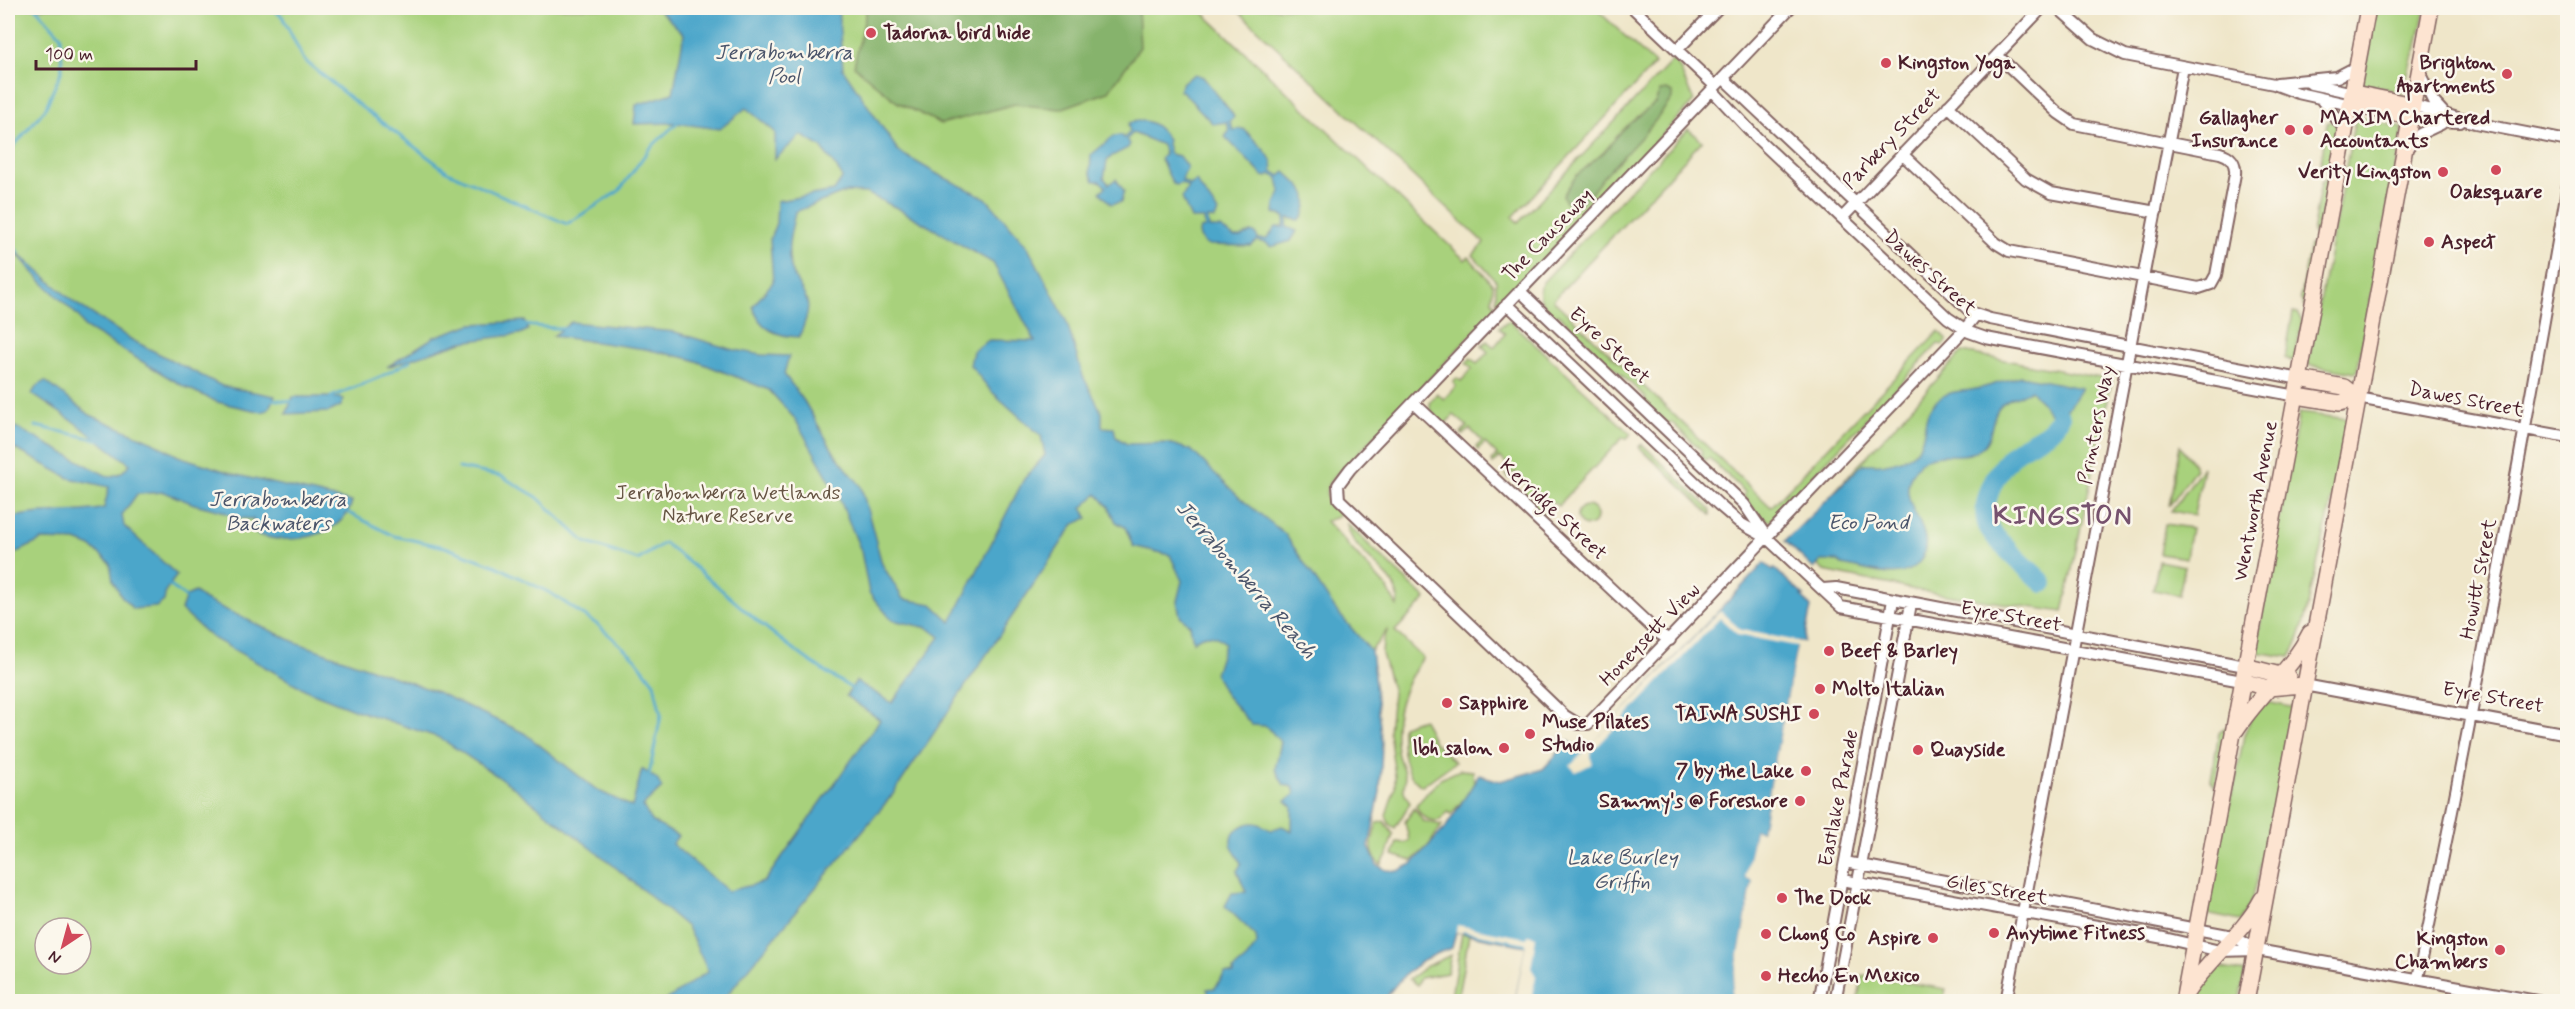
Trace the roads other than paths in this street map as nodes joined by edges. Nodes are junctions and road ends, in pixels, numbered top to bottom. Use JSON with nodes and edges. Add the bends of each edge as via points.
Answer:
{"nodes":[{"id":1,"x":1633,"y":8,"type":"edge"},
{"id":2,"x":1718,"y":8,"type":"edge"},
{"id":3,"x":1790,"y":8,"type":"edge"},
{"id":4,"x":2042,"y":8,"type":"edge"},
{"id":5,"x":2058,"y":8,"type":"edge"},
{"id":6,"x":2368,"y":8,"type":"edge"},
{"id":7,"x":2431,"y":8,"type":"edge"},
{"id":8,"x":1677,"y":50,"type":"junction"},
{"id":9,"x":1997,"y":55,"type":"junction"},
{"id":10,"x":2358,"y":66,"type":"junction"},
{"id":11,"x":2183,"y":67,"type":"junction"},
{"id":12,"x":2419,"y":72,"type":"junction"},
{"id":13,"x":2302,"y":82,"type":"junction"},
{"id":14,"x":2274,"y":84,"type":"junction"},
{"id":15,"x":1717,"y":85,"type":"junction"},
{"id":16,"x":2320,"y":98,"type":"junction"},
{"id":17,"x":2352,"y":99,"type":"junction"},
{"id":18,"x":1948,"y":106,"type":"junction"},
{"id":19,"x":2412,"y":111,"type":"junction"},
{"id":20,"x":2444,"y":113,"type":"junction"},
{"id":21,"x":2454,"y":122,"type":"junction"},
{"id":22,"x":2475,"y":123,"type":"junction"},
{"id":23,"x":2346,"y":131,"type":"junction"},
{"id":24,"x":2568,"y":141,"type":"edge"},
{"id":25,"x":2168,"y":143,"type":"junction"},
{"id":26,"x":2404,"y":152,"type":"junction"},
{"id":27,"x":1902,"y":154,"type":"junction"},
{"id":28,"x":2568,"y":184,"type":"edge"},
{"id":29,"x":1855,"y":204,"type":"junction"},
{"id":30,"x":2156,"y":212,"type":"junction"},
{"id":31,"x":1842,"y":218,"type":"junction"},
{"id":32,"x":2143,"y":278,"type":"junction"},
{"id":33,"x":1520,"y":291,"type":"junction"},
{"id":34,"x":1508,"y":304,"type":"junction"},
{"id":35,"x":1976,"y":315,"type":"junction"},
{"id":36,"x":1964,"y":330,"type":"junction"},
{"id":37,"x":2130,"y":345,"type":"junction"},
{"id":38,"x":2126,"y":365,"type":"junction"},
{"id":39,"x":2255,"y":369,"type":"junction"},
{"id":40,"x":2300,"y":378,"type":"junction"},
{"id":41,"x":2252,"y":387,"type":"junction"},
{"id":42,"x":2297,"y":396,"type":"junction"},
{"id":43,"x":2358,"y":398,"type":"junction"},
{"id":44,"x":1414,"y":403,"type":"junction"},
{"id":45,"x":2525,"y":429,"type":"junction"},
{"id":46,"x":2568,"y":437,"type":"edge"},
{"id":47,"x":1337,"y":490,"type":"joint"},
{"id":48,"x":1767,"y":538,"type":"junction"},
{"id":49,"x":1823,"y":589,"type":"junction"},
{"id":50,"x":1893,"y":600,"type":"junction"},
{"id":51,"x":1911,"y":604,"type":"junction"},
{"id":52,"x":2319,"y":615,"type":"junction"},
{"id":53,"x":1890,"y":617,"type":"junction"},
{"id":54,"x":1908,"y":620,"type":"junction"},
{"id":55,"x":2075,"y":634,"type":"junction"},
{"id":56,"x":1670,"y":640,"type":"junction"},
{"id":57,"x":2073,"y":649,"type":"junction"},
{"id":58,"x":2201,"y":658,"type":"junction"},
{"id":59,"x":2245,"y":666,"type":"junction"},
{"id":60,"x":2199,"y":674,"type":"junction"},
{"id":61,"x":2282,"y":674,"type":"junction"},
{"id":62,"x":2242,"y":681,"type":"junction"},
{"id":63,"x":2304,"y":685,"type":"junction"},
{"id":64,"x":2268,"y":688,"type":"junction"},
{"id":65,"x":2471,"y":716,"type":"junction"},
{"id":66,"x":2568,"y":734,"type":"edge"},
{"id":67,"x":2233,"y":736,"type":"junction"},
{"id":68,"x":1845,"y":862,"type":"junction"},
{"id":69,"x":1861,"y":866,"type":"junction"},
{"id":70,"x":1842,"y":880,"type":"junction"},
{"id":71,"x":1858,"y":883,"type":"junction"},
{"id":72,"x":2268,"y":887,"type":"junction"},
{"id":73,"x":2026,"y":897,"type":"junction"},
{"id":74,"x":2023,"y":914,"type":"junction"},
{"id":75,"x":2148,"y":920,"type":"junction"},
{"id":76,"x":2197,"y":930,"type":"junction"},
{"id":77,"x":2145,"y":936,"type":"junction"},
{"id":78,"x":2232,"y":936,"type":"junction"},
{"id":79,"x":2194,"y":946,"type":"junction"},
{"id":80,"x":2257,"y":950,"type":"junction"},
{"id":81,"x":2220,"y":951,"type":"junction"},
{"id":82,"x":2418,"y":978,"type":"junction"},
{"id":83,"x":2184,"y":999,"type":"edge"},
{"id":84,"x":1819,"y":1002,"type":"edge"},
{"id":85,"x":1835,"y":1002,"type":"edge"},
{"id":86,"x":2006,"y":1002,"type":"edge"},
{"id":87,"x":2246,"y":1002,"type":"edge"},
{"id":88,"x":2542,"y":1002,"type":"edge"}],
"edges":[{"from":1,"to":8,"type":"street"},
{"from":2,"to":8,"type":"street"},
{"from":3,"to":15,"type":"street","name":"The Causeway"},
{"from":4,"to":9,"type":"street","name":"Parbery Street"},
{"from":5,"to":11,"type":"street","via":[[2111,50]]},
{"from":6,"to":10,"type":"main road","name":"Wentworth Avenue"},
{"from":7,"to":12,"type":"main road"},
{"from":8,"to":15,"type":"street"},
{"from":9,"to":18,"type":"street","name":"Parbery Street"},
{"from":9,"to":25,"type":"street","via":[[2070,123]]},
{"from":10,"to":13,"type":"street","via":[[2341,76]]},
{"from":10,"to":17,"type":"main road","name":"Wentworth Avenue"},
{"from":11,"to":14,"type":"street"},
{"from":11,"to":25,"type":"street","name":"Printers Way"},
{"from":12,"to":19,"type":"main road"},
{"from":12,"to":20,"type":"street","via":[[2433,101]]},
{"from":13,"to":14,"type":"street"},
{"from":13,"to":17,"type":"street"},
{"from":14,"to":16,"type":"street"},
{"from":15,"to":29,"type":"street","name":"Dawes Street"},
{"from":15,"to":31,"type":"street","name":"Dawes Street","via":[[1757,138]]},
{"from":15,"to":33,"type":"street","name":"The Causeway"},
{"from":16,"to":17,"type":"street"},
{"from":16,"to":23,"type":"street"},
{"from":17,"to":19,"type":"main road"},
{"from":17,"to":23,"type":"main road","name":"Wentworth Avenue"},
{"from":18,"to":27,"type":"street","name":"Parbery Street"},
{"from":18,"to":30,"type":"street","via":[[2038,187],[2051,193]]},
{"from":19,"to":20,"type":"street"},
{"from":19,"to":21,"type":"street","via":[[2435,122]]},
{"from":19,"to":26,"type":"main road"},
{"from":20,"to":22,"type":"street"},
{"from":21,"to":22,"type":"street"},
{"from":21,"to":26,"type":"street","via":[[2423,132]]},
{"from":22,"to":24,"type":"street"},
{"from":23,"to":40,"type":"main road","name":"Wentworth Avenue"},
{"from":25,"to":30,"type":"street","name":"Printers Way"},
{"from":25,"to":32,"type":"street","via":[[2227,156],[2235,164],[2235,174],[2213,282],[2201,288]]},
{"from":26,"to":43,"type":"main road"},
{"from":27,"to":29,"type":"street","name":"Parbery Street"},
{"from":27,"to":32,"type":"street","via":[[2006,250]]},
{"from":28,"to":45,"type":"street","name":"Howitt Street"},
{"from":29,"to":31,"type":"street","name":"Parbery Street"},
{"from":29,"to":35,"type":"street","name":"Dawes Street"},
{"from":30,"to":32,"type":"street","name":"Printers Way"},
{"from":31,"to":36,"type":"street","name":"Dawes Street"},
{"from":32,"to":37,"type":"street","name":"Printers Way"},
{"from":33,"to":34,"type":"street","name":"The Causeway"},
{"from":33,"to":48,"type":"street","name":"Eyre Street","via":[[1744,504]]},
{"from":34,"to":44,"type":"street","name":"The Causeway"},
{"from":34,"to":48,"type":"street","name":"Eyre Street","via":[[1719,505]]},
{"from":35,"to":36,"type":"street","name":"Honeysett View"},
{"from":35,"to":37,"type":"street","name":"Dawes Street"},
{"from":36,"to":38,"type":"street","name":"Dawes Street","via":[[1986,338]]},
{"from":36,"to":48,"type":"street","name":"Honeysett View"},
{"from":37,"to":38,"type":"street","name":"Printers Way"},
{"from":37,"to":39,"type":"street","name":"Dawes Street"},
{"from":38,"to":41,"type":"street","name":"Dawes Street"},
{"from":38,"to":55,"type":"street","name":"Printers Way"},
{"from":39,"to":40,"type":"street","name":"Dawes Street"},
{"from":39,"to":41,"type":"street"},
{"from":40,"to":42,"type":"main road","name":"Wentworth Avenue"},
{"from":40,"to":43,"type":"main road","via":[[2344,387]]},
{"from":41,"to":42,"type":"street","name":"Dawes Street"},
{"from":42,"to":43,"type":"main road","via":[[2340,403]]},
{"from":42,"to":59,"type":"main road","name":"Wentworth Avenue"},
{"from":43,"to":45,"type":"street","name":"Dawes Street"},
{"from":43,"to":52,"type":"main road"},
{"from":44,"to":47,"type":"street","name":"The Causeway","via":[[1345,475]]},
{"from":44,"to":56,"type":"street","name":"Kerridge Street","via":[[1658,633]]},
{"from":45,"to":46,"type":"street","name":"Dawes Street"},
{"from":45,"to":65,"type":"street","name":"Howitt Street"},
{"from":47,"to":56,"type":"street","name":"Honeysett View","via":[[1340,501],[1573,722],[1593,722]]},
{"from":48,"to":49,"type":"street","name":"Eyre Street"},
{"from":48,"to":56,"type":"street","name":"Honeysett View"},
{"from":49,"to":50,"type":"street","name":"Eyre Street","via":[[1836,588]]},
{"from":49,"to":53,"type":"street","name":"Eyre Street","via":[[1841,607]]},
{"from":50,"to":51,"type":"street","name":"Eyre Street"},
{"from":50,"to":53,"type":"street","name":"Eastlake Parade"},
{"from":51,"to":54,"type":"street","name":"Eastlake Parade"},
{"from":51,"to":55,"type":"street","name":"Eyre Street"},
{"from":52,"to":61,"type":"main road"},
{"from":52,"to":63,"type":"main road"},
{"from":53,"to":54,"type":"street","name":"Eyre Street"},
{"from":53,"to":68,"type":"street","name":"Eastlake Parade"},
{"from":54,"to":57,"type":"street","name":"Eyre Street"},
{"from":54,"to":69,"type":"street","name":"Eastlake Parade"},
{"from":55,"to":57,"type":"street","name":"Printers Way"},
{"from":55,"to":58,"type":"street","name":"Eyre Street"},
{"from":57,"to":60,"type":"street","name":"Eyre Street"},
{"from":57,"to":73,"type":"street","name":"Printers Way"},
{"from":58,"to":59,"type":"street","name":"Eyre Street"},
{"from":58,"to":60,"type":"street"},
{"from":59,"to":61,"type":"main road","name":"Eyre Street"},
{"from":59,"to":62,"type":"main road","name":"Wentworth Avenue"},
{"from":60,"to":62,"type":"street","name":"Eyre Street"},
{"from":61,"to":63,"type":"main road","name":"Eyre Street"},
{"from":61,"to":64,"type":"main road"},
{"from":62,"to":64,"type":"main road","name":"Eyre Street"},
{"from":62,"to":67,"type":"main road","name":"Wentworth Avenue"},
{"from":63,"to":64,"type":"main road","name":"Eyre Street"},
{"from":63,"to":65,"type":"street","name":"Eyre Street"},
{"from":63,"to":72,"type":"main road"},
{"from":64,"to":67,"type":"main road"},
{"from":65,"to":66,"type":"street","name":"Eyre Street"},
{"from":65,"to":82,"type":"street","name":"Howitt Street"},
{"from":67,"to":76,"type":"main road","name":"Wentworth Avenue"},
{"from":68,"to":69,"type":"street","name":"Giles Street"},
{"from":68,"to":70,"type":"street","name":"Eastlake Parade"},
{"from":69,"to":71,"type":"street","name":"Eastlake Parade"},
{"from":69,"to":73,"type":"street","name":"Giles Street"},
{"from":70,"to":71,"type":"street","name":"Giles Street"},
{"from":70,"to":84,"type":"street","name":"Eastlake Parade"},
{"from":71,"to":74,"type":"street","name":"Giles Street"},
{"from":71,"to":85,"type":"street","name":"Eastlake Parade"},
{"from":72,"to":78,"type":"main road","via":[[2254,913]]},
{"from":72,"to":80,"type":"main road"},
{"from":73,"to":74,"type":"street","name":"Printers Way"},
{"from":73,"to":75,"type":"street","name":"Giles Street"},
{"from":74,"to":77,"type":"street","name":"Giles Street"},
{"from":74,"to":86,"type":"street","name":"Printers Way"},
{"from":75,"to":76,"type":"street","name":"Giles Street"},
{"from":75,"to":77,"type":"street"},
{"from":76,"to":78,"type":"street","name":"Giles Street"},
{"from":76,"to":79,"type":"main road","name":"Wentworth Avenue"},
{"from":77,"to":79,"type":"street","name":"Giles Street"},
{"from":78,"to":80,"type":"street","name":"Giles Street"},
{"from":78,"to":81,"type":"main road"},
{"from":79,"to":81,"type":"street","name":"Giles Street"},
{"from":79,"to":83,"type":"main road","name":"Wentworth Avenue"},
{"from":80,"to":81,"type":"street","name":"Giles Street"},
{"from":80,"to":82,"type":"street","name":"Giles Street"},
{"from":80,"to":87,"type":"main road"},
{"from":81,"to":83,"type":"main road"},
{"from":82,"to":88,"type":"street","name":"Giles Street"}]}
